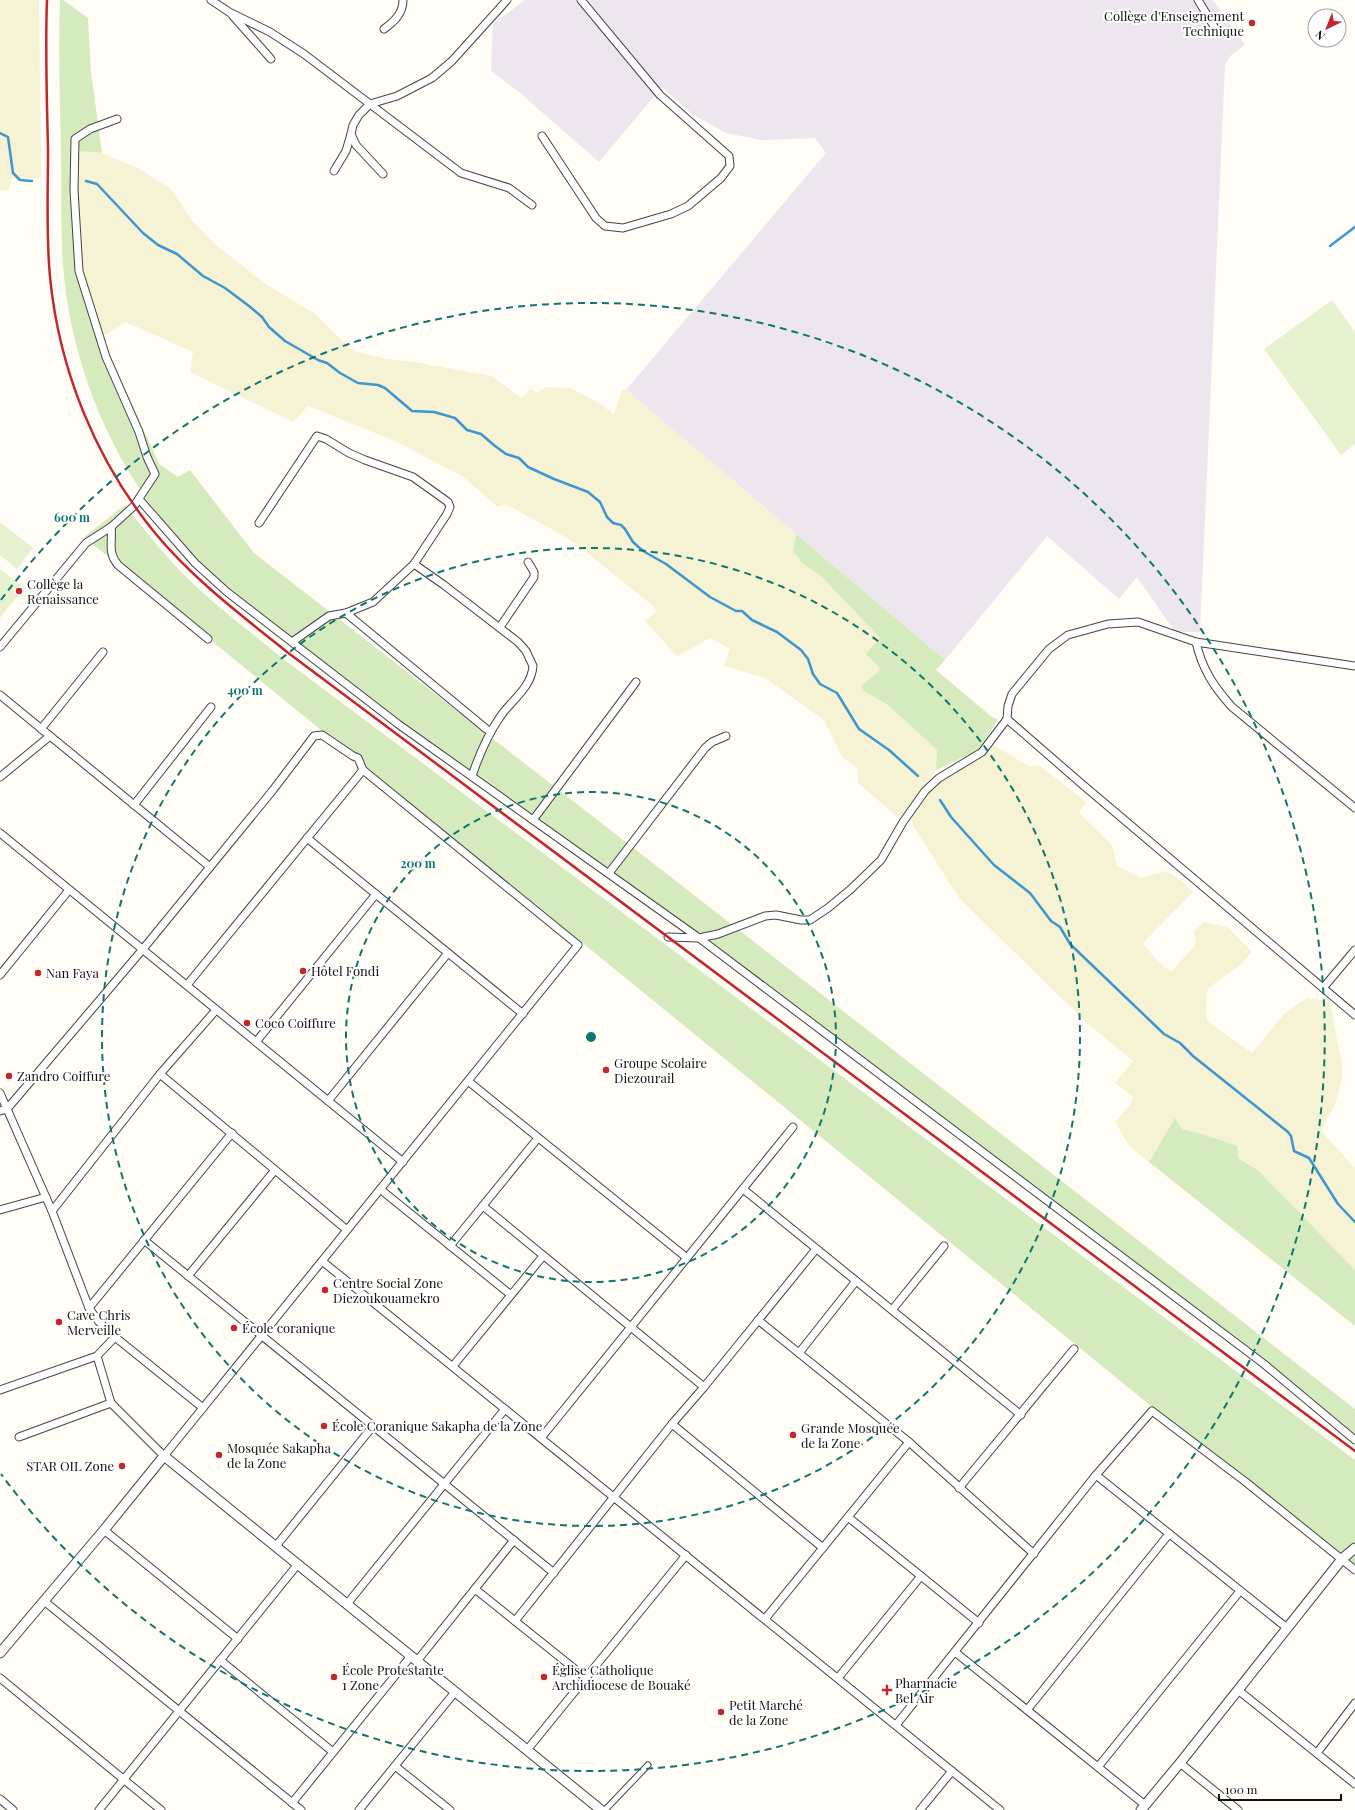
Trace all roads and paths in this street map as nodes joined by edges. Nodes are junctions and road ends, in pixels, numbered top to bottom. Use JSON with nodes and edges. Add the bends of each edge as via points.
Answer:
{"nodes":[{"id":1,"x":211,"y":0,"type":"edge"},
{"id":2,"x":403,"y":0,"type":"edge"},
{"id":3,"x":507,"y":0,"type":"edge"},
{"id":4,"x":581,"y":0,"type":"edge"},
{"id":5,"x":1198,"y":0,"type":"edge"},
{"id":6,"x":229,"y":12,"type":"junction"},
{"id":7,"x":384,"y":29,"type":"dead end"},
{"id":8,"x":1218,"y":33,"type":"dead end"},
{"id":9,"x":271,"y":59,"type":"dead end"},
{"id":10,"x":370,"y":104,"type":"junction"},
{"id":11,"x":117,"y":119,"type":"dead end"},
{"id":12,"x":351,"y":134,"type":"junction"},
{"id":13,"x":542,"y":136,"type":"dead end"},
{"id":14,"x":334,"y":171,"type":"dead end"},
{"id":15,"x":383,"y":174,"type":"dead end"},
{"id":16,"x":532,"y":205,"type":"dead end"},
{"id":17,"x":139,"y":499,"type":"junction"},
{"id":18,"x":259,"y":523,"type":"dead end"},
{"id":19,"x":111,"y":526,"type":"junction"},
{"id":20,"x":528,"y":562,"type":"dead end"},
{"id":21,"x":414,"y":564,"type":"junction"},
{"id":22,"x":346,"y":613,"type":"junction"},
{"id":23,"x":500,"y":627,"type":"junction"},
{"id":24,"x":208,"y":639,"type":"dead end"},
{"id":25,"x":292,"y":642,"type":"junction"},
{"id":26,"x":1196,"y":642,"type":"junction"},
{"id":27,"x":0,"y":647,"type":"edge"},
{"id":28,"x":103,"y":652,"type":"dead end"},
{"id":29,"x":1355,"y":666,"type":"edge"},
{"id":30,"x":636,"y":682,"type":"dead end"},
{"id":31,"x":0,"y":695,"type":"edge"},
{"id":32,"x":211,"y":707,"type":"dead end"},
{"id":33,"x":1007,"y":719,"type":"junction"},
{"id":34,"x":41,"y":729,"type":"junction"},
{"id":35,"x":490,"y":732,"type":"junction"},
{"id":36,"x":50,"y":736,"type":"junction"},
{"id":37,"x":726,"y":736,"type":"dead end"},
{"id":38,"x":363,"y":770,"type":"junction"},
{"id":39,"x":472,"y":776,"type":"junction"},
{"id":40,"x":0,"y":777,"type":"edge"},
{"id":41,"x":134,"y":805,"type":"junction"},
{"id":42,"x":1355,"y":808,"type":"edge"},
{"id":43,"x":533,"y":820,"type":"junction"},
{"id":44,"x":0,"y":833,"type":"edge"},
{"id":45,"x":307,"y":838,"type":"junction"},
{"id":46,"x":210,"y":867,"type":"junction"},
{"id":47,"x":609,"y":873,"type":"junction"},
{"id":48,"x":69,"y":890,"type":"junction"},
{"id":49,"x":376,"y":894,"type":"junction"},
{"id":50,"x":668,"y":937,"type":"dead end"},
{"id":51,"x":700,"y":938,"type":"junction"},
{"id":52,"x":143,"y":949,"type":"junction"},
{"id":53,"x":1355,"y":950,"type":"edge"},
{"id":54,"x":448,"y":953,"type":"junction"},
{"id":55,"x":0,"y":975,"type":"edge"},
{"id":56,"x":187,"y":985,"type":"junction"},
{"id":57,"x":1323,"y":988,"type":"junction"},
{"id":58,"x":216,"y":1010,"type":"junction"},
{"id":59,"x":523,"y":1014,"type":"junction"},
{"id":60,"x":1355,"y":1015,"type":"edge"},
{"id":61,"x":256,"y":1042,"type":"junction"},
{"id":62,"x":160,"y":1074,"type":"junction"},
{"id":63,"x":468,"y":1081,"type":"junction"},
{"id":64,"x":0,"y":1093,"type":"edge"},
{"id":65,"x":328,"y":1101,"type":"junction"},
{"id":66,"x":4,"y":1110,"type":"edge"},
{"id":67,"x":793,"y":1127,"type":"dead end"},
{"id":68,"x":232,"y":1133,"type":"junction"},
{"id":69,"x":538,"y":1138,"type":"junction"},
{"id":70,"x":403,"y":1162,"type":"junction"},
{"id":71,"x":275,"y":1170,"type":"junction"},
{"id":72,"x":380,"y":1189,"type":"junction"},
{"id":73,"x":743,"y":1189,"type":"junction"},
{"id":74,"x":46,"y":1197,"type":"junction"},
{"id":75,"x":483,"y":1206,"type":"junction"},
{"id":76,"x":0,"y":1210,"type":"edge"},
{"id":77,"x":52,"y":1211,"type":"junction"},
{"id":78,"x":347,"y":1230,"type":"junction"},
{"id":79,"x":144,"y":1240,"type":"junction"},
{"id":80,"x":450,"y":1246,"type":"junction"},
{"id":81,"x":944,"y":1246,"type":"dead end"},
{"id":82,"x":816,"y":1249,"type":"junction"},
{"id":83,"x":543,"y":1256,"type":"junction"},
{"id":84,"x":687,"y":1258,"type":"junction"},
{"id":85,"x":322,"y":1261,"type":"junction"},
{"id":86,"x":188,"y":1276,"type":"junction"},
{"id":87,"x":856,"y":1281,"type":"junction"},
{"id":88,"x":511,"y":1295,"type":"junction"},
{"id":89,"x":89,"y":1308,"type":"junction"},
{"id":90,"x":892,"y":1310,"type":"junction"},
{"id":91,"x":758,"y":1320,"type":"junction"},
{"id":92,"x":631,"y":1327,"type":"junction"},
{"id":93,"x":262,"y":1336,"type":"junction"},
{"id":94,"x":115,"y":1337,"type":"junction"},
{"id":95,"x":1074,"y":1349,"type":"dead end"},
{"id":96,"x":799,"y":1353,"type":"junction"},
{"id":97,"x":97,"y":1356,"type":"junction"},
{"id":98,"x":453,"y":1366,"type":"junction"},
{"id":99,"x":704,"y":1387,"type":"junction"},
{"id":100,"x":0,"y":1390,"type":"edge"},
{"id":101,"x":111,"y":1403,"type":"junction"},
{"id":102,"x":203,"y":1408,"type":"junction"},
{"id":103,"x":505,"y":1409,"type":"junction"},
{"id":104,"x":1021,"y":1415,"type":"junction"},
{"id":105,"x":672,"y":1424,"type":"junction"},
{"id":106,"x":373,"y":1426,"type":"junction"},
{"id":107,"x":19,"y":1437,"type":"dead end"},
{"id":108,"x":541,"y":1438,"type":"junction"},
{"id":109,"x":1355,"y":1440,"type":"edge"},
{"id":110,"x":909,"y":1442,"type":"junction"},
{"id":111,"x":164,"y":1456,"type":"junction"},
{"id":112,"x":1096,"y":1475,"type":"junction"},
{"id":113,"x":444,"y":1484,"type":"junction"},
{"id":114,"x":959,"y":1488,"type":"junction"},
{"id":115,"x":613,"y":1496,"type":"junction"},
{"id":116,"x":848,"y":1517,"type":"junction"},
{"id":117,"x":104,"y":1530,"type":"junction"},
{"id":118,"x":1169,"y":1534,"type":"junction"},
{"id":119,"x":514,"y":1540,"type":"junction"},
{"id":120,"x":276,"y":1546,"type":"junction"},
{"id":121,"x":823,"y":1548,"type":"junction"},
{"id":122,"x":1355,"y":1548,"type":"edge"},
{"id":123,"x":1034,"y":1554,"type":"junction"},
{"id":124,"x":686,"y":1555,"type":"junction"},
{"id":125,"x":1342,"y":1559,"type":"junction"},
{"id":126,"x":298,"y":1564,"type":"junction"},
{"id":127,"x":1355,"y":1570,"type":"edge"},
{"id":128,"x":554,"y":1573,"type":"junction"},
{"id":129,"x":921,"y":1576,"type":"junction"},
{"id":130,"x":475,"y":1588,"type":"junction"},
{"id":131,"x":1240,"y":1591,"type":"junction"},
{"id":132,"x":44,"y":1601,"type":"junction"},
{"id":133,"x":347,"y":1604,"type":"junction"},
{"id":134,"x":765,"y":1619,"type":"junction"},
{"id":135,"x":515,"y":1621,"type":"junction"},
{"id":136,"x":979,"y":1623,"type":"junction"},
{"id":137,"x":1287,"y":1628,"type":"junction"},
{"id":138,"x":238,"y":1638,"type":"junction"},
{"id":139,"x":955,"y":1652,"type":"junction"},
{"id":140,"x":0,"y":1653,"type":"edge"},
{"id":141,"x":414,"y":1658,"type":"junction"},
{"id":142,"x":220,"y":1660,"type":"junction"},
{"id":143,"x":0,"y":1678,"type":"edge"},
{"id":144,"x":586,"y":1678,"type":"junction"},
{"id":145,"x":838,"y":1678,"type":"junction"},
{"id":146,"x":1238,"y":1690,"type":"junction"},
{"id":147,"x":455,"y":1692,"type":"junction"},
{"id":148,"x":1355,"y":1703,"type":"edge"},
{"id":149,"x":1027,"y":1710,"type":"junction"},
{"id":150,"x":179,"y":1711,"type":"junction"},
{"id":151,"x":896,"y":1725,"type":"junction"},
{"id":152,"x":527,"y":1750,"type":"junction"},
{"id":153,"x":333,"y":1752,"type":"junction"},
{"id":154,"x":1317,"y":1752,"type":"junction"},
{"id":155,"x":1180,"y":1763,"type":"junction"},
{"id":156,"x":648,"y":1765,"type":"dead end"},
{"id":157,"x":395,"y":1766,"type":"junction"},
{"id":158,"x":1098,"y":1767,"type":"junction"},
{"id":159,"x":952,"y":1771,"type":"junction"},
{"id":160,"x":124,"y":1780,"type":"junction"},
{"id":161,"x":1355,"y":1784,"type":"edge"},
{"id":162,"x":0,"y":1799,"type":"edge"},
{"id":163,"x":292,"y":1803,"type":"junction"},
{"id":164,"x":1143,"y":1807,"type":"edge"},
{"id":165,"x":13,"y":1810,"type":"edge"},
{"id":166,"x":99,"y":1810,"type":"edge"},
{"id":167,"x":161,"y":1810,"type":"edge"},
{"id":168,"x":301,"y":1810,"type":"edge"},
{"id":169,"x":360,"y":1810,"type":"edge"},
{"id":170,"x":450,"y":1810,"type":"edge"},
{"id":171,"x":601,"y":1810,"type":"edge"},
{"id":172,"x":605,"y":1810,"type":"edge"},
{"id":173,"x":920,"y":1810,"type":"edge"},
{"id":174,"x":1000,"y":1810,"type":"edge"},
{"id":175,"x":1238,"y":1810,"type":"edge"}],
"edges":[{"from":1,"to":6,"type":"street"},
{"from":2,"to":7,"type":"street","via":[[403,9]]},
{"from":3,"to":10,"type":"street","via":[[452,61],[432,78],[397,96]]},
{"from":4,"to":13,"type":"street","via":[[660,95],[728,156],[730,166],[721,178],[688,206],[671,214],[624,228],[605,226],[596,218]]},
{"from":5,"to":8,"type":"street"},
{"from":6,"to":9,"type":"street"},
{"from":6,"to":10,"type":"street","via":[[270,32],[298,50]]},
{"from":10,"to":12,"type":"street","via":[[359,115]]},
{"from":10,"to":16,"type":"street","via":[[461,173],[509,188]]},
{"from":11,"to":17,"type":"street","via":[[75,139],[75,228],[79,271],[106,358],[155,474]]},
{"from":12,"to":14,"type":"street","via":[[346,151]]},
{"from":12,"to":15,"type":"street","via":[[356,145]]},
{"from":17,"to":19,"type":"street"},
{"from":17,"to":25,"type":"street","via":[[195,563],[227,592]]},
{"from":18,"to":21,"type":"street","via":[[317,436],[365,460],[413,477],[448,502],[450,507],[447,514]]},
{"from":19,"to":24,"type":"street","via":[[112,558]]},
{"from":19,"to":27,"type":"street","via":[[86,543]]},
{"from":20,"to":23,"type":"street","via":[[534,576]]},
{"from":21,"to":22,"type":"street","via":[[373,602]]},
{"from":21,"to":23,"type":"street"},
{"from":22,"to":25,"type":"street","via":[[329,616]]},
{"from":22,"to":35,"type":"street"},
{"from":23,"to":35,"type":"street","via":[[526,651],[533,666],[528,684]]},
{"from":25,"to":39,"type":"street","via":[[398,724]]},
{"from":26,"to":29,"type":"street"},
{"from":26,"to":33,"type":"street","via":[[1138,622],[1108,624],[1068,635],[1049,649],[1012,694]]},
{"from":26,"to":42,"type":"street","via":[[1207,675],[1232,707]]},
{"from":28,"to":34,"type":"street"},
{"from":30,"to":43,"type":"street"},
{"from":31,"to":34,"type":"street"},
{"from":32,"to":41,"type":"street"},
{"from":33,"to":51,"type":"street","via":[[982,752],[939,778],[925,791],[902,822],[881,860],[828,908],[810,920],[766,916]]},
{"from":33,"to":57,"type":"street"},
{"from":34,"to":36,"type":"street"},
{"from":35,"to":39,"type":"street","via":[[482,745]]},
{"from":36,"to":40,"type":"street"},
{"from":36,"to":41,"type":"street"},
{"from":37,"to":47,"type":"street","via":[[705,748]]},
{"from":38,"to":45,"type":"street"},
{"from":38,"to":46,"type":"street","via":[[358,758],[322,735],[314,736]]},
{"from":38,"to":59,"type":"street","via":[[578,945]]},
{"from":39,"to":43,"type":"street"},
{"from":41,"to":46,"type":"street"},
{"from":43,"to":47,"type":"street"},
{"from":44,"to":48,"type":"street"},
{"from":45,"to":49,"type":"street"},
{"from":45,"to":56,"type":"street"},
{"from":46,"to":52,"type":"street"},
{"from":47,"to":51,"type":"street"},
{"from":48,"to":52,"type":"street"},
{"from":48,"to":55,"type":"street"},
{"from":49,"to":54,"type":"street"},
{"from":49,"to":61,"type":"street"},
{"from":50,"to":51,"type":"street"},
{"from":51,"to":109,"type":"street","via":[[1264,1364]]},
{"from":52,"to":56,"type":"street"},
{"from":52,"to":66,"type":"street"},
{"from":53,"to":57,"type":"street"},
{"from":54,"to":59,"type":"street"},
{"from":54,"to":65,"type":"street"},
{"from":56,"to":58,"type":"street"},
{"from":57,"to":60,"type":"street"},
{"from":58,"to":61,"type":"street"},
{"from":58,"to":62,"type":"street"},
{"from":59,"to":63,"type":"street"},
{"from":61,"to":65,"type":"street"},
{"from":62,"to":68,"type":"street"},
{"from":62,"to":77,"type":"street"},
{"from":63,"to":69,"type":"street"},
{"from":63,"to":70,"type":"street"},
{"from":64,"to":66,"type":"street"},
{"from":65,"to":70,"type":"street"},
{"from":66,"to":74,"type":"street"},
{"from":67,"to":73,"type":"street"},
{"from":68,"to":71,"type":"street"},
{"from":68,"to":79,"type":"street"},
{"from":69,"to":75,"type":"street"},
{"from":69,"to":84,"type":"street"},
{"from":70,"to":72,"type":"street"},
{"from":71,"to":78,"type":"street"},
{"from":71,"to":86,"type":"street"},
{"from":72,"to":78,"type":"street"},
{"from":72,"to":80,"type":"street"},
{"from":73,"to":82,"type":"street"},
{"from":73,"to":84,"type":"street"},
{"from":74,"to":76,"type":"street"},
{"from":74,"to":77,"type":"street"},
{"from":75,"to":80,"type":"street"},
{"from":75,"to":83,"type":"street"},
{"from":77,"to":89,"type":"street"},
{"from":78,"to":85,"type":"street"},
{"from":79,"to":86,"type":"street"},
{"from":79,"to":89,"type":"street"},
{"from":80,"to":88,"type":"street"},
{"from":81,"to":90,"type":"street"},
{"from":82,"to":87,"type":"street"},
{"from":82,"to":91,"type":"street"},
{"from":83,"to":88,"type":"street"},
{"from":83,"to":92,"type":"street"},
{"from":84,"to":92,"type":"street"},
{"from":85,"to":93,"type":"street"},
{"from":85,"to":98,"type":"street"},
{"from":86,"to":93,"type":"street"},
{"from":87,"to":90,"type":"street"},
{"from":87,"to":96,"type":"street"},
{"from":88,"to":98,"type":"street"},
{"from":89,"to":94,"type":"street"},
{"from":90,"to":104,"type":"street"},
{"from":91,"to":96,"type":"street"},
{"from":91,"to":99,"type":"street"},
{"from":92,"to":99,"type":"street"},
{"from":92,"to":108,"type":"street"},
{"from":93,"to":102,"type":"street"},
{"from":93,"to":106,"type":"street"},
{"from":94,"to":97,"type":"street"},
{"from":94,"to":102,"type":"street"},
{"from":95,"to":104,"type":"street"},
{"from":96,"to":110,"type":"street"},
{"from":97,"to":100,"type":"street"},
{"from":97,"to":101,"type":"street"},
{"from":98,"to":103,"type":"street"},
{"from":99,"to":105,"type":"street"},
{"from":101,"to":107,"type":"street"},
{"from":101,"to":111,"type":"street"},
{"from":102,"to":111,"type":"street"},
{"from":103,"to":108,"type":"street"},
{"from":103,"to":113,"type":"street"},
{"from":104,"to":114,"type":"street"},
{"from":105,"to":115,"type":"street"},
{"from":105,"to":121,"type":"street"},
{"from":106,"to":113,"type":"street"},
{"from":106,"to":120,"type":"street"},
{"from":108,"to":115,"type":"street"},
{"from":110,"to":114,"type":"street"},
{"from":110,"to":116,"type":"street"},
{"from":111,"to":117,"type":"street"},
{"from":111,"to":120,"type":"street"},
{"from":112,"to":118,"type":"street"},
{"from":112,"to":123,"type":"street"},
{"from":112,"to":125,"type":"street","via":[[1150,1412],[1154,1411]]},
{"from":113,"to":119,"type":"street"},
{"from":113,"to":133,"type":"street"},
{"from":114,"to":123,"type":"street"},
{"from":115,"to":124,"type":"street"},
{"from":115,"to":128,"type":"street"},
{"from":116,"to":121,"type":"street"},
{"from":116,"to":129,"type":"street"},
{"from":117,"to":132,"type":"street"},
{"from":117,"to":138,"type":"street"},
{"from":118,"to":131,"type":"street"},
{"from":118,"to":149,"type":"street"},
{"from":119,"to":128,"type":"street"},
{"from":119,"to":130,"type":"street"},
{"from":120,"to":126,"type":"street"},
{"from":121,"to":134,"type":"street"},
{"from":122,"to":125,"type":"street"},
{"from":123,"to":136,"type":"street"},
{"from":124,"to":134,"type":"street"},
{"from":124,"to":144,"type":"street"},
{"from":125,"to":127,"type":"street"},
{"from":125,"to":137,"type":"street"},
{"from":126,"to":133,"type":"street"},
{"from":126,"to":138,"type":"street"},
{"from":128,"to":135,"type":"street"},
{"from":129,"to":136,"type":"street"},
{"from":129,"to":145,"type":"street"},
{"from":130,"to":135,"type":"street"},
{"from":130,"to":141,"type":"street"},
{"from":131,"to":137,"type":"street"},
{"from":131,"to":158,"type":"street"},
{"from":132,"to":140,"type":"street"},
{"from":132,"to":150,"type":"street"},
{"from":133,"to":141,"type":"street"},
{"from":134,"to":145,"type":"street"},
{"from":135,"to":144,"type":"street"},
{"from":136,"to":139,"type":"street"},
{"from":137,"to":146,"type":"street"},
{"from":138,"to":142,"type":"street"},
{"from":139,"to":149,"type":"street"},
{"from":139,"to":151,"type":"street"},
{"from":141,"to":147,"type":"street"},
{"from":141,"to":153,"type":"street"},
{"from":142,"to":150,"type":"street"},
{"from":142,"to":153,"type":"street"},
{"from":143,"to":160,"type":"street"},
{"from":144,"to":152,"type":"street"},
{"from":145,"to":151,"type":"street"},
{"from":146,"to":154,"type":"street"},
{"from":146,"to":155,"type":"street"},
{"from":147,"to":152,"type":"street"},
{"from":147,"to":157,"type":"street"},
{"from":148,"to":154,"type":"street"},
{"from":149,"to":158,"type":"street"},
{"from":150,"to":160,"type":"street"},
{"from":150,"to":163,"type":"street"},
{"from":151,"to":159,"type":"street"},
{"from":152,"to":171,"type":"street"},
{"from":153,"to":163,"type":"street"},
{"from":154,"to":161,"type":"street"},
{"from":155,"to":164,"type":"street"},
{"from":155,"to":175,"type":"street"},
{"from":156,"to":172,"type":"street"},
{"from":157,"to":169,"type":"street"},
{"from":157,"to":170,"type":"street"},
{"from":158,"to":164,"type":"street"},
{"from":159,"to":173,"type":"street"},
{"from":159,"to":174,"type":"street"},
{"from":160,"to":166,"type":"street"},
{"from":160,"to":167,"type":"street"},
{"from":162,"to":165,"type":"street"},
{"from":163,"to":168,"type":"street"}]}
